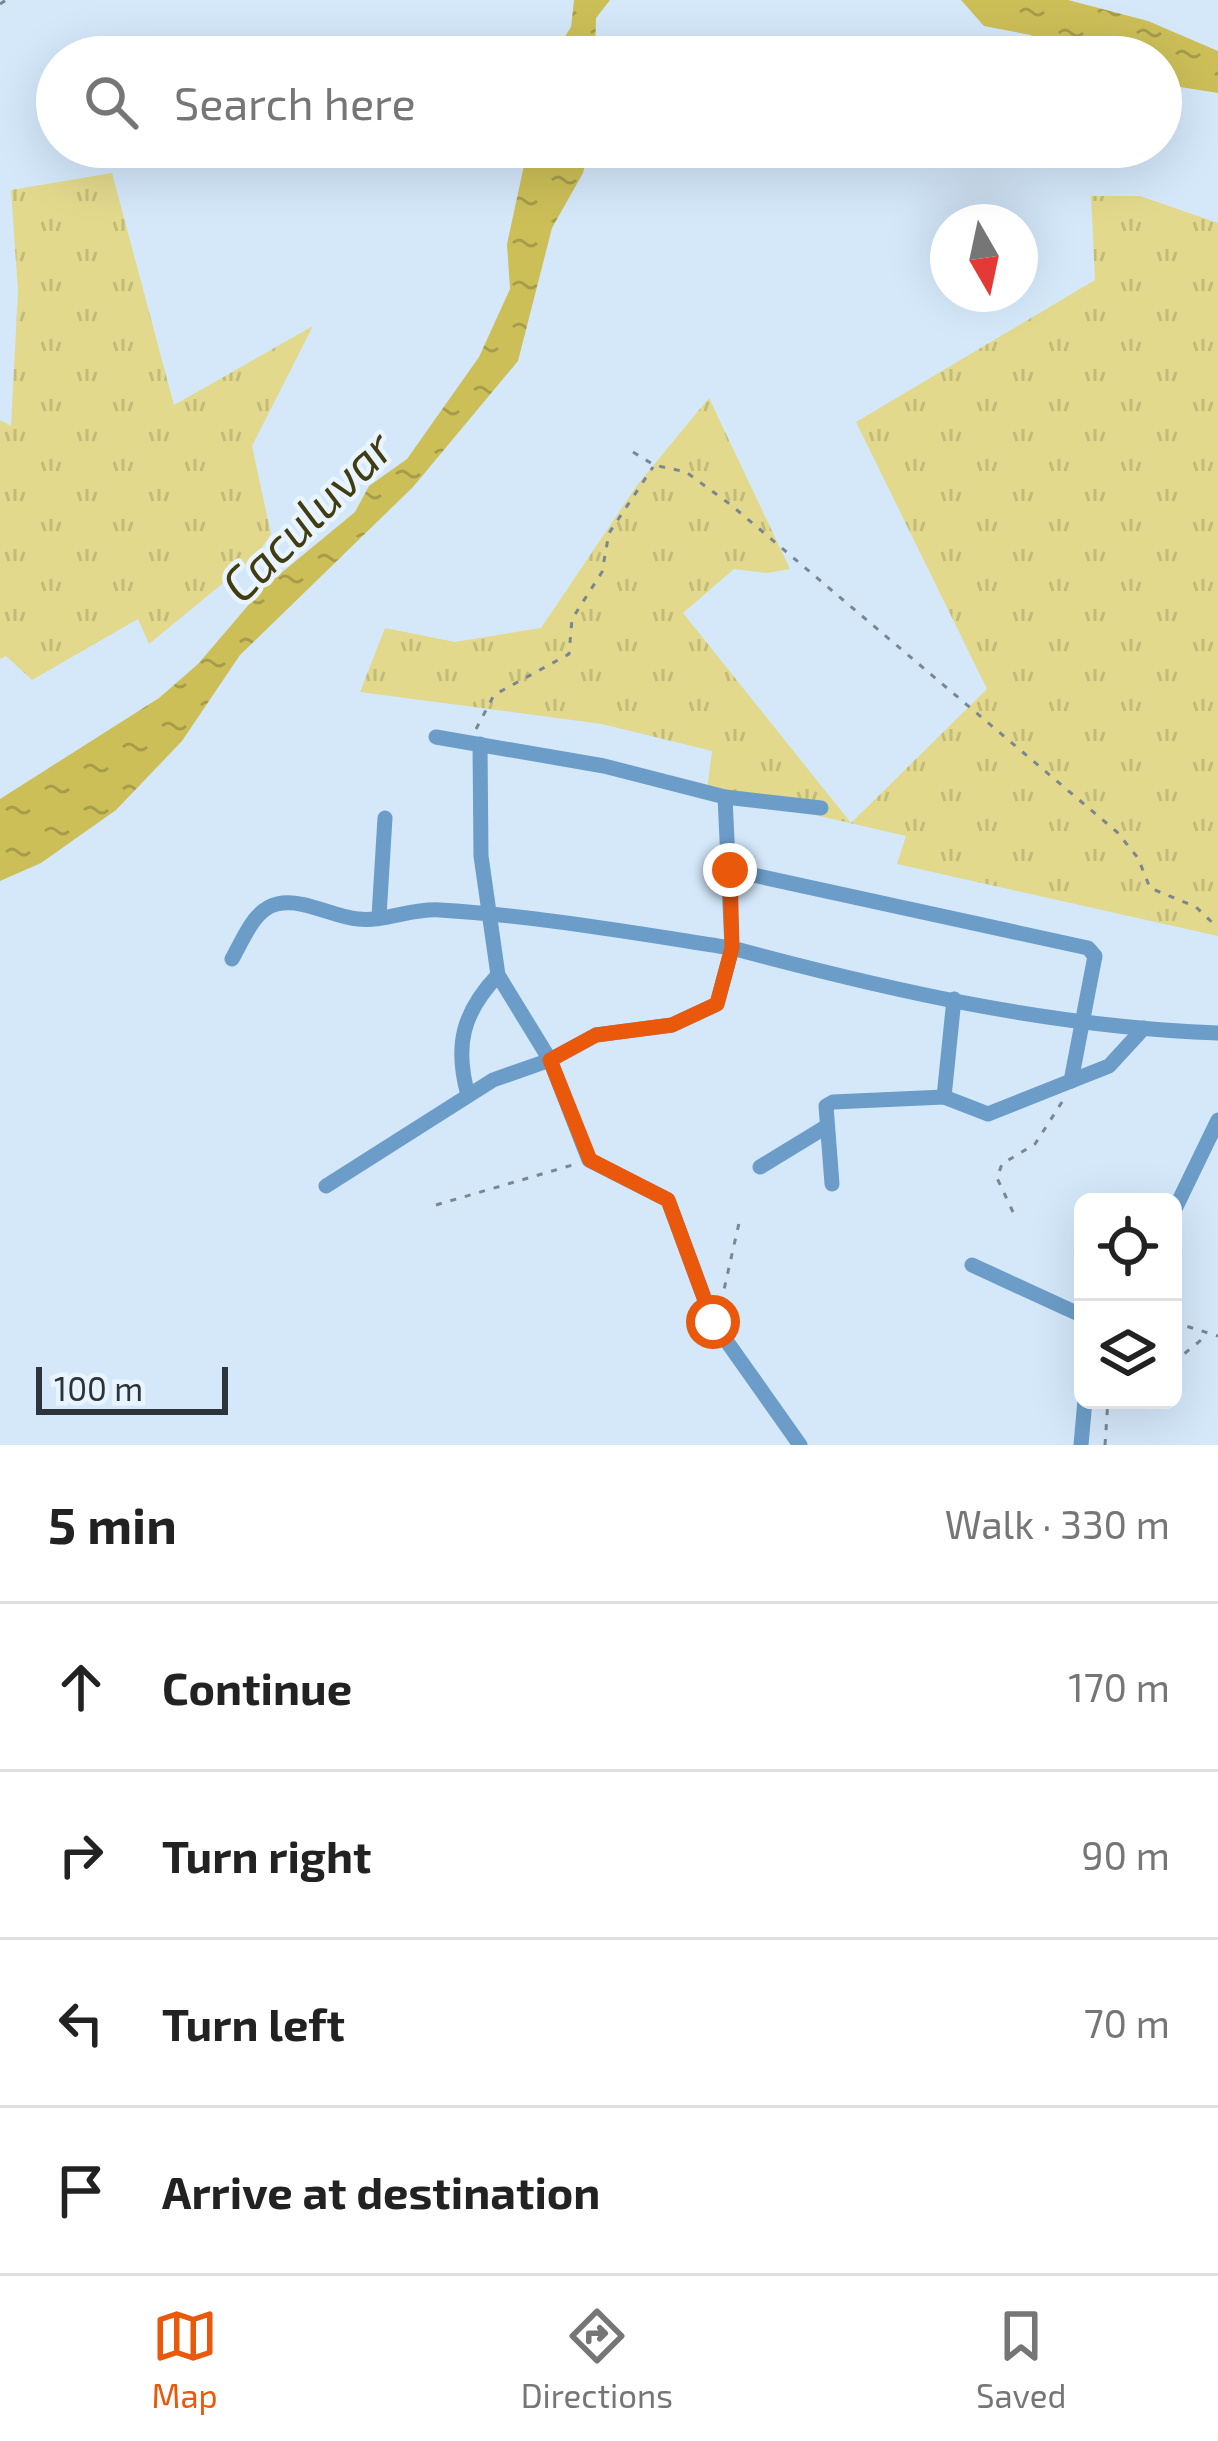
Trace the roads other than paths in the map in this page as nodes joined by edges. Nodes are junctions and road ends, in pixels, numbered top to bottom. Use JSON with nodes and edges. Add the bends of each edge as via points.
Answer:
{"nodes":[{"id":1,"x":436,"y":737,"type":"dead end"},
{"id":2,"x":477,"y":743,"type":"junction"},
{"id":3,"x":725,"y":797,"type":"junction"},
{"id":4,"x":821,"y":808,"type":"dead end"},
{"id":5,"x":385,"y":818,"type":"dead end"},
{"id":6,"x":730,"y":870,"type":"junction"},
{"id":7,"x":379,"y":916,"type":"junction"},
{"id":8,"x":493,"y":917,"type":"junction"},
{"id":9,"x":732,"y":948,"type":"junction"},
{"id":10,"x":232,"y":959,"type":"dead end"},
{"id":11,"x":498,"y":975,"type":"junction"},
{"id":12,"x":954,"y":999,"type":"junction"},
{"id":13,"x":1085,"y":1026,"type":"junction"},
{"id":14,"x":1144,"y":1028,"type":"junction"},
{"id":15,"x":1218,"y":1033,"type":"edge"},
{"id":16,"x":550,"y":1060,"type":"junction"},
{"id":17,"x":1071,"y":1081,"type":"junction"},
{"id":18,"x":468,"y":1095,"type":"junction"},
{"id":19,"x":944,"y":1097,"type":"junction"},
{"id":20,"x":1218,"y":1120,"type":"edge"},
{"id":21,"x":824,"y":1128,"type":"junction"},
{"id":22,"x":760,"y":1167,"type":"dead end"},
{"id":23,"x":832,"y":1184,"type":"dead end"},
{"id":24,"x":326,"y":1186,"type":"dead end"},
{"id":25,"x":1182,"y":1194,"type":"edge"},
{"id":26,"x":972,"y":1265,"type":"dead end"},
{"id":27,"x":1074,"y":1312,"type":"edge"},
{"id":28,"x":1084,"y":1409,"type":"edge"},
{"id":29,"x":800,"y":1445,"type":"edge"},
{"id":30,"x":1081,"y":1445,"type":"edge"}],
"edges":[{"from":1,"to":2,"type":"street"},
{"from":2,"to":3,"type":"street"},
{"from":2,"to":8,"type":"street","via":[[476,800]]},
{"from":3,"to":4,"type":"street"},
{"from":3,"to":6,"type":"street"},
{"from":5,"to":7,"type":"street"},
{"from":6,"to":9,"type":"street"},
{"from":6,"to":13,"type":"street","via":[[1088,948],[1096,964]]},
{"from":7,"to":8,"type":"street","via":[[414,908]]},
{"from":7,"to":10,"type":"street","via":[[362,920],[280,903],[261,911]]},
{"from":8,"to":9,"type":"street"},
{"from":8,"to":11,"type":"street"},
{"from":9,"to":12,"type":"street"},
{"from":9,"to":16,"type":"street","via":[[717,1004],[672,1025],[596,1035]]},
{"from":11,"to":16,"type":"street"},
{"from":11,"to":18,"type":"street","via":[[459,1041]]},
{"from":12,"to":13,"type":"street"},
{"from":12,"to":19,"type":"street"},
{"from":13,"to":14,"type":"street"},
{"from":13,"to":17,"type":"street"},
{"from":14,"to":15,"type":"street"},
{"from":14,"to":17,"type":"street","via":[[1109,1066]]},
{"from":16,"to":18,"type":"street"},
{"from":16,"to":29,"type":"street","via":[[590,1160],[668,1200],[713,1322]]},
{"from":17,"to":19,"type":"street","via":[[988,1114]]},
{"from":18,"to":24,"type":"street"},
{"from":19,"to":21,"type":"street","via":[[833,1102]]},
{"from":20,"to":25,"type":"street"},
{"from":21,"to":22,"type":"street"},
{"from":21,"to":23,"type":"street"},
{"from":26,"to":27,"type":"street"},
{"from":28,"to":30,"type":"street"}]}
